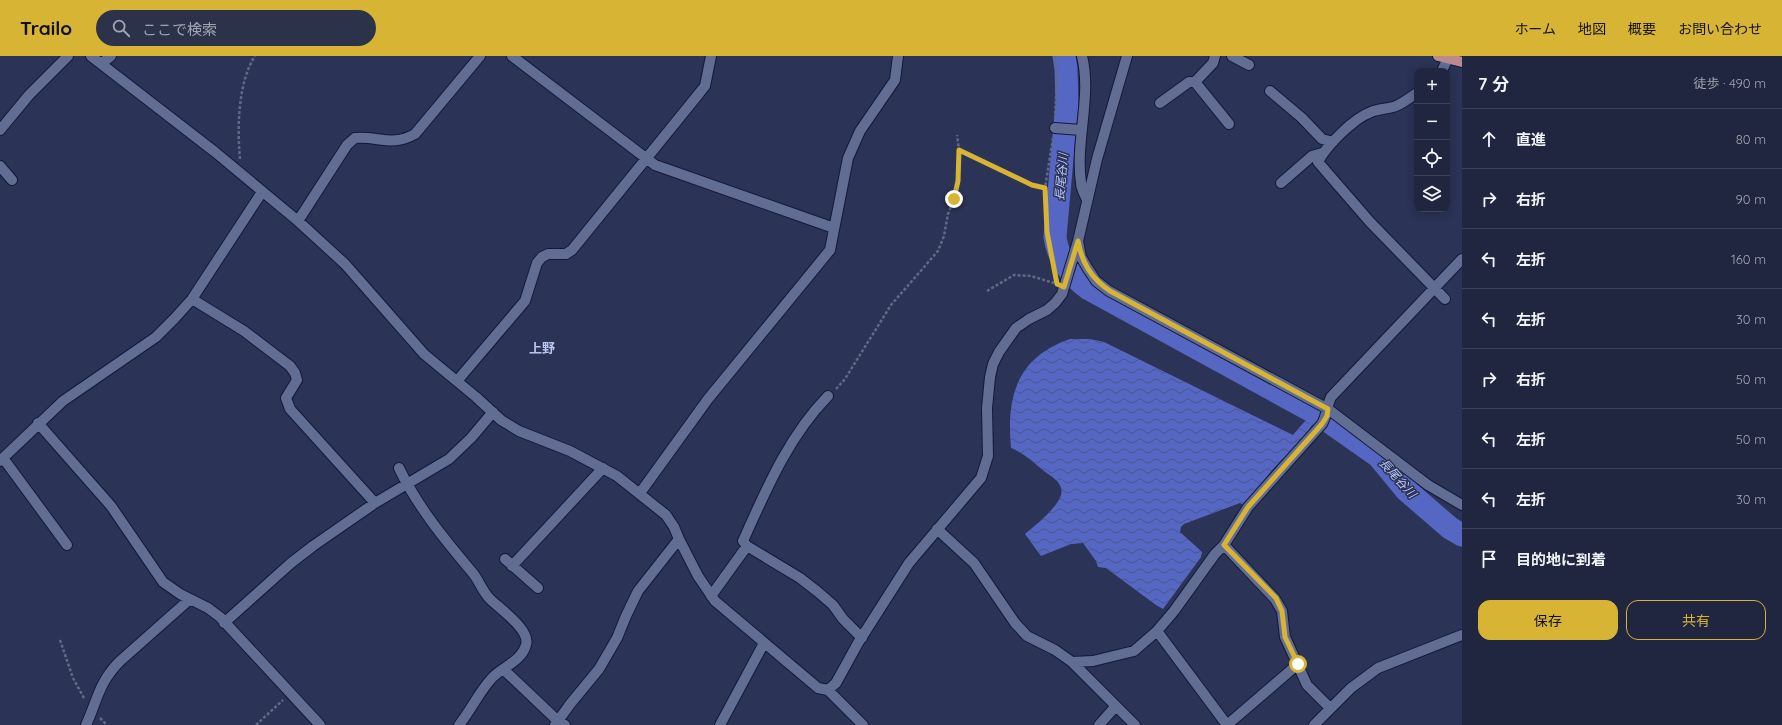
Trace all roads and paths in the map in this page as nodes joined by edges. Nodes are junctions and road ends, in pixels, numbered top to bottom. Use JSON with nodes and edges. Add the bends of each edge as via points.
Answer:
{"nodes":[{"id":1,"x":68,"y":56,"type":"edge"},
{"id":2,"x":91,"y":56,"type":"edge"},
{"id":3,"x":111,"y":56,"type":"edge"},
{"id":4,"x":255,"y":56,"type":"edge"},
{"id":5,"x":480,"y":56,"type":"edge"},
{"id":6,"x":512,"y":56,"type":"edge"},
{"id":7,"x":711,"y":56,"type":"edge"},
{"id":8,"x":898,"y":56,"type":"edge"},
{"id":9,"x":1055,"y":56,"type":"edge"},
{"id":10,"x":1082,"y":56,"type":"edge"},
{"id":11,"x":1127,"y":56,"type":"edge"},
{"id":12,"x":1215,"y":56,"type":"edge"},
{"id":13,"x":1232,"y":56,"type":"edge"},
{"id":14,"x":1443,"y":57,"type":"edge"},
{"id":15,"x":1462,"y":62,"type":"edge"},
{"id":16,"x":102,"y":63,"type":"junction"},
{"id":17,"x":1248,"y":65,"type":"dead end"},
{"id":18,"x":1442,"y":68,"type":"edge"},
{"id":19,"x":1195,"y":82,"type":"junction"},
{"id":20,"x":1270,"y":91,"type":"dead end"},
{"id":21,"x":1414,"y":95,"type":"edge"},
{"id":22,"x":1160,"y":104,"type":"dead end"},
{"id":23,"x":1228,"y":124,"type":"dead end"},
{"id":24,"x":1055,"y":128,"type":"junction"},
{"id":25,"x":0,"y":130,"type":"edge"},
{"id":26,"x":1081,"y":130,"type":"junction"},
{"id":27,"x":957,"y":135,"type":"dead end"},
{"id":28,"x":1333,"y":142,"type":"junction"},
{"id":29,"x":959,"y":150,"type":"junction"},
{"id":30,"x":1322,"y":153,"type":"junction"},
{"id":31,"x":648,"y":159,"type":"junction"},
{"id":32,"x":0,"y":166,"type":"edge"},
{"id":33,"x":241,"y":174,"type":"junction"},
{"id":34,"x":12,"y":180,"type":"dead end"},
{"id":35,"x":1281,"y":182,"type":"dead end"},
{"id":36,"x":1045,"y":188,"type":"junction"},
{"id":37,"x":262,"y":192,"type":"junction"},
{"id":38,"x":1087,"y":201,"type":"junction"},
{"id":39,"x":298,"y":221,"type":"junction"},
{"id":40,"x":834,"y":228,"type":"junction"},
{"id":41,"x":1078,"y":241,"type":"junction"},
{"id":42,"x":1462,"y":259,"type":"edge"},
{"id":43,"x":1435,"y":288,"type":"junction"},
{"id":44,"x":987,"y":291,"type":"dead end"},
{"id":45,"x":192,"y":299,"type":"junction"},
{"id":46,"x":1445,"y":299,"type":"dead end"},
{"id":47,"x":457,"y":381,"type":"junction"},
{"id":48,"x":828,"y":396,"type":"joint"},
{"id":49,"x":1328,"y":409,"type":"junction"},
{"id":50,"x":493,"y":412,"type":"junction"},
{"id":51,"x":38,"y":423,"type":"junction"},
{"id":52,"x":2,"y":460,"type":"edge"},
{"id":53,"x":399,"y":468,"type":"dead end"},
{"id":54,"x":603,"y":468,"type":"junction"},
{"id":55,"x":407,"y":484,"type":"junction"},
{"id":56,"x":640,"y":493,"type":"junction"},
{"id":57,"x":375,"y":502,"type":"junction"},
{"id":58,"x":1462,"y":504,"type":"edge"},
{"id":59,"x":937,"y":529,"type":"junction"},
{"id":60,"x":679,"y":539,"type":"junction"},
{"id":61,"x":67,"y":545,"type":"dead end"},
{"id":62,"x":1224,"y":545,"type":"junction"},
{"id":63,"x":747,"y":546,"type":"junction"},
{"id":64,"x":538,"y":588,"type":"dead end"},
{"id":65,"x":711,"y":596,"type":"junction"},
{"id":66,"x":190,"y":599,"type":"junction"},
{"id":67,"x":224,"y":623,"type":"junction"},
{"id":68,"x":1157,"y":631,"type":"junction"},
{"id":69,"x":1462,"y":635,"type":"edge"},
{"id":70,"x":862,"y":638,"type":"junction"},
{"id":71,"x":60,"y":640,"type":"dead end"},
{"id":72,"x":764,"y":643,"type":"junction"},
{"id":73,"x":1072,"y":662,"type":"junction"},
{"id":74,"x":1298,"y":664,"type":"junction"},
{"id":75,"x":502,"y":670,"type":"junction"},
{"id":76,"x":828,"y":690,"type":"junction"},
{"id":77,"x":290,"y":693,"type":"junction"},
{"id":78,"x":1115,"y":707,"type":"junction"},
{"id":79,"x":1330,"y":708,"type":"junction"},
{"id":80,"x":92,"y":710,"type":"junction"},
{"id":81,"x":559,"y":724,"type":"edge"},
{"id":82,"x":1223,"y":724,"type":"edge"},
{"id":83,"x":86,"y":725,"type":"edge"},
{"id":84,"x":107,"y":725,"type":"edge"},
{"id":85,"x":256,"y":725,"type":"edge"},
{"id":86,"x":320,"y":725,"type":"edge"},
{"id":87,"x":459,"y":725,"type":"edge"},
{"id":88,"x":720,"y":725,"type":"edge"},
{"id":89,"x":863,"y":725,"type":"edge"},
{"id":90,"x":1100,"y":725,"type":"edge"},
{"id":91,"x":1135,"y":725,"type":"edge"},
{"id":92,"x":1314,"y":725,"type":"edge"}],
"edges":[{"from":1,"to":25,"type":"street","via":[[29,95]]},
{"from":2,"to":16,"type":"street"},
{"from":3,"to":16,"type":"street"},
{"from":4,"to":33,"type":"path","via":[[242,90],[238,134]]},
{"from":5,"to":39,"type":"street","via":[[415,134],[396,142],[366,137],[355,138],[347,145]]},
{"from":6,"to":31,"type":"street"},
{"from":7,"to":31,"type":"street","via":[[705,86]]},
{"from":8,"to":40,"type":"street","via":[[895,80],[860,131],[848,158]]},
{"from":9,"to":24,"type":"path"},
{"from":10,"to":26,"type":"street","via":[[1085,66],[1085,104]]},
{"from":11,"to":38,"type":"street"},
{"from":12,"to":19,"type":"street","via":[[1213,63]]},
{"from":13,"to":17,"type":"street"},
{"from":14,"to":15,"type":"main road"},
{"from":14,"to":18,"type":"street"},
{"from":16,"to":33,"type":"street"},
{"from":19,"to":22,"type":"street","via":[[1189,82]]},
{"from":19,"to":23,"type":"street"},
{"from":20,"to":28,"type":"street","via":[[1322,139]]},
{"from":21,"to":28,"type":"street","via":[[1394,107],[1362,116]]},
{"from":24,"to":26,"type":"street"},
{"from":24,"to":36,"type":"path"},
{"from":26,"to":38,"type":"street","via":[[1081,184]]},
{"from":27,"to":29,"type":"path"},
{"from":28,"to":30,"type":"street"},
{"from":29,"to":36,"type":"path","via":[[1032,185]]},
{"from":29,"to":48,"type":"path","via":[[958,181],[938,251],[891,305],[845,379]]},
{"from":30,"to":35,"type":"street","via":[[1312,156]]},
{"from":30,"to":43,"type":"street","via":[[1318,162],[1370,222]]},
{"from":31,"to":40,"type":"street","via":[[655,165]]},
{"from":31,"to":47,"type":"street","via":[[572,250],[566,254],[548,254],[542,257],[537,263],[524,301]]},
{"from":32,"to":34,"type":"street"},
{"from":33,"to":37,"type":"street"},
{"from":36,"to":44,"type":"path","via":[[1047,232],[1057,284],[1031,276],[1014,275]]},
{"from":37,"to":39,"type":"street"},
{"from":37,"to":45,"type":"street"},
{"from":38,"to":41,"type":"street"},
{"from":39,"to":47,"type":"street","via":[[345,264],[424,354]]},
{"from":40,"to":56,"type":"street","via":[[830,250],[708,399]]},
{"from":41,"to":49,"type":"street","via":[[1081,257],[1088,269],[1096,281],[1110,291]]},
{"from":41,"to":59,"type":"street","via":[[1062,294],[1055,303],[1016,328],[999,352],[990,376],[986,468],[981,478]]},
{"from":42,"to":43,"type":"street"},
{"from":43,"to":46,"type":"street"},
{"from":43,"to":49,"type":"street","via":[[1332,397]]},
{"from":45,"to":51,"type":"street","via":[[156,337],[82,386]]},
{"from":45,"to":57,"type":"street","via":[[244,331],[290,366],[297,380],[286,398],[290,409]]},
{"from":47,"to":50,"type":"street"},
{"from":48,"to":63,"type":"street","via":[[807,419],[773,474],[743,541]]},
{"from":49,"to":58,"type":"street","via":[[1428,485]]},
{"from":49,"to":62,"type":"street","via":[[1322,424],[1248,507]]},
{"from":50,"to":54,"type":"street","via":[[519,431],[570,451]]},
{"from":50,"to":55,"type":"street","via":[[449,459]]},
{"from":51,"to":52,"type":"street"},
{"from":51,"to":66,"type":"street","via":[[111,506],[163,582]]},
{"from":52,"to":61,"type":"street"},
{"from":53,"to":55,"type":"street"},
{"from":54,"to":56,"type":"street"},
{"from":54,"to":64,"type":"street","via":[[509,562]]},
{"from":55,"to":57,"type":"street"},
{"from":55,"to":75,"type":"street","via":[[453,552],[473,573],[490,599],[523,630],[526,645],[509,666]]},
{"from":56,"to":60,"type":"street","via":[[666,515]]},
{"from":57,"to":67,"type":"street","via":[[291,563]]},
{"from":59,"to":70,"type":"street","via":[[909,563]]},
{"from":59,"to":73,"type":"street","via":[[974,563],[1015,623],[1027,636]]},
{"from":60,"to":65,"type":"street"},
{"from":60,"to":81,"type":"street","via":[[638,591],[617,638],[599,669]]},
{"from":62,"to":68,"type":"street"},
{"from":62,"to":74,"type":"street","via":[[1276,598],[1282,611],[1285,637]]},
{"from":63,"to":65,"type":"street"},
{"from":63,"to":70,"type":"street","via":[[818,592]]},
{"from":65,"to":72,"type":"street"},
{"from":66,"to":67,"type":"street","via":[[208,608]]},
{"from":66,"to":80,"type":"street","via":[[110,672],[102,682]]},
{"from":67,"to":77,"type":"street"},
{"from":68,"to":73,"type":"street","via":[[1134,651],[1092,661]]},
{"from":68,"to":82,"type":"street"},
{"from":69,"to":79,"type":"street","via":[[1378,668]]},
{"from":70,"to":76,"type":"street","via":[[836,683]]},
{"from":71,"to":80,"type":"path","via":[[73,678]]},
{"from":72,"to":76,"type":"street","via":[[818,688]]},
{"from":72,"to":88,"type":"street"},
{"from":73,"to":78,"type":"street"},
{"from":74,"to":79,"type":"street","via":[[1307,685]]},
{"from":74,"to":82,"type":"street"},
{"from":75,"to":81,"type":"street"},
{"from":75,"to":87,"type":"street","via":[[491,679]]},
{"from":76,"to":89,"type":"street"},
{"from":77,"to":85,"type":"path"},
{"from":77,"to":86,"type":"street"},
{"from":78,"to":90,"type":"street"},
{"from":78,"to":91,"type":"street"},
{"from":79,"to":92,"type":"street"},
{"from":80,"to":83,"type":"street"},
{"from":80,"to":84,"type":"path"}]}
